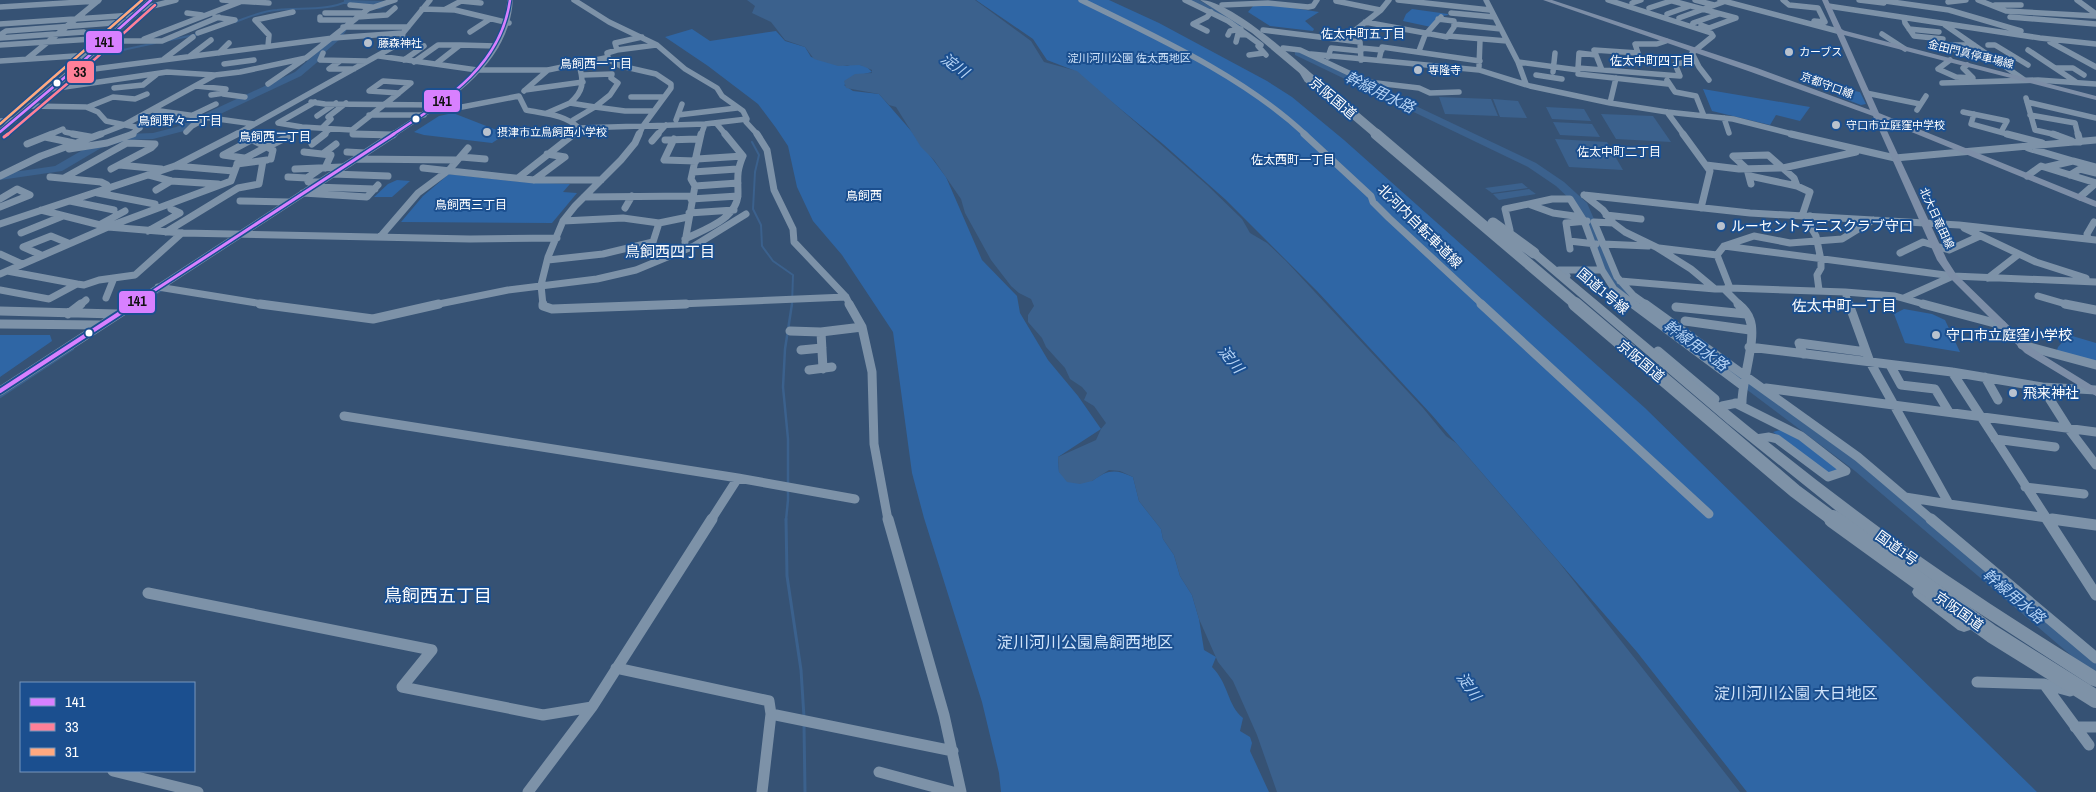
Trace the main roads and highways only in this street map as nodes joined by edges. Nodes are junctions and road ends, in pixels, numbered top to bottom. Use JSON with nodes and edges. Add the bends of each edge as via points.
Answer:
{"nodes":[{"id":1,"x":151,"y":0,"type":"edge"},
{"id":2,"x":1546,"y":0,"type":"edge"},
{"id":3,"x":1204,"y":2,"type":"edge"},
{"id":4,"x":1826,"y":3,"type":"edge"},
{"id":5,"x":1841,"y":32,"type":"junction"},
{"id":6,"x":1334,"y":95,"type":"junction"},
{"id":7,"x":2096,"y":98,"type":"edge"},
{"id":8,"x":1877,"y":115,"type":"junction"},
{"id":9,"x":0,"y":132,"type":"edge"},
{"id":10,"x":2096,"y":204,"type":"edge"},
{"id":11,"x":1474,"y":210,"type":"junction"},
{"id":12,"x":2094,"y":391,"type":"edge"},
{"id":13,"x":1715,"y":403,"type":"joint"},
{"id":14,"x":1837,"y":524,"type":"junction"},
{"id":15,"x":2096,"y":680,"type":"edge"},
{"id":16,"x":2096,"y":689,"type":"edge"},
{"id":17,"x":2096,"y":700,"type":"edge"},
{"id":18,"x":2096,"y":710,"type":"edge"}],
"edges":[{"from":1,"to":9,"type":"main road"},
{"from":2,"to":8,"type":"main road","name":"京都守口線"},
{"from":3,"to":6,"type":"highway","name":"京阪国道","via":[[1234,16],[1265,44]]},
{"from":3,"to":6,"type":"highway","name":"京阪国道","via":[[1222,5],[1284,45]]},
{"from":4,"to":5,"type":"main road","name":"北大日竜田線"},
{"from":5,"to":7,"type":"main road","name":"金田門真停車場線"},
{"from":5,"to":8,"type":"main road","name":"北大日竜田線"},
{"from":6,"to":11,"type":"highway","name":"京阪国道"},
{"from":6,"to":14,"type":"highway","name":"京阪国道","bridge":true,"via":[[1742,447]]},
{"from":8,"to":10,"type":"main road","name":"京都守口線"},
{"from":8,"to":12,"type":"main road","name":"北大日竜田線","via":[[1942,260],[1953,276],[2022,345]]},
{"from":11,"to":13,"type":"highway","name":"国道1号線","bridge":true,"via":[[1534,253]]},
{"from":11,"to":16,"type":"highway","name":"京阪国道","bridge":true,"via":[[1833,510],[1944,591]]},
{"from":13,"to":15,"type":"highway","name":"国道1号","via":[[1889,543]]},
{"from":14,"to":17,"type":"highway","name":"京阪国道","bridge":true,"via":[[1992,634]]},
{"from":14,"to":18,"type":"highway","bridge":true,"via":[[1964,625]]}]}
